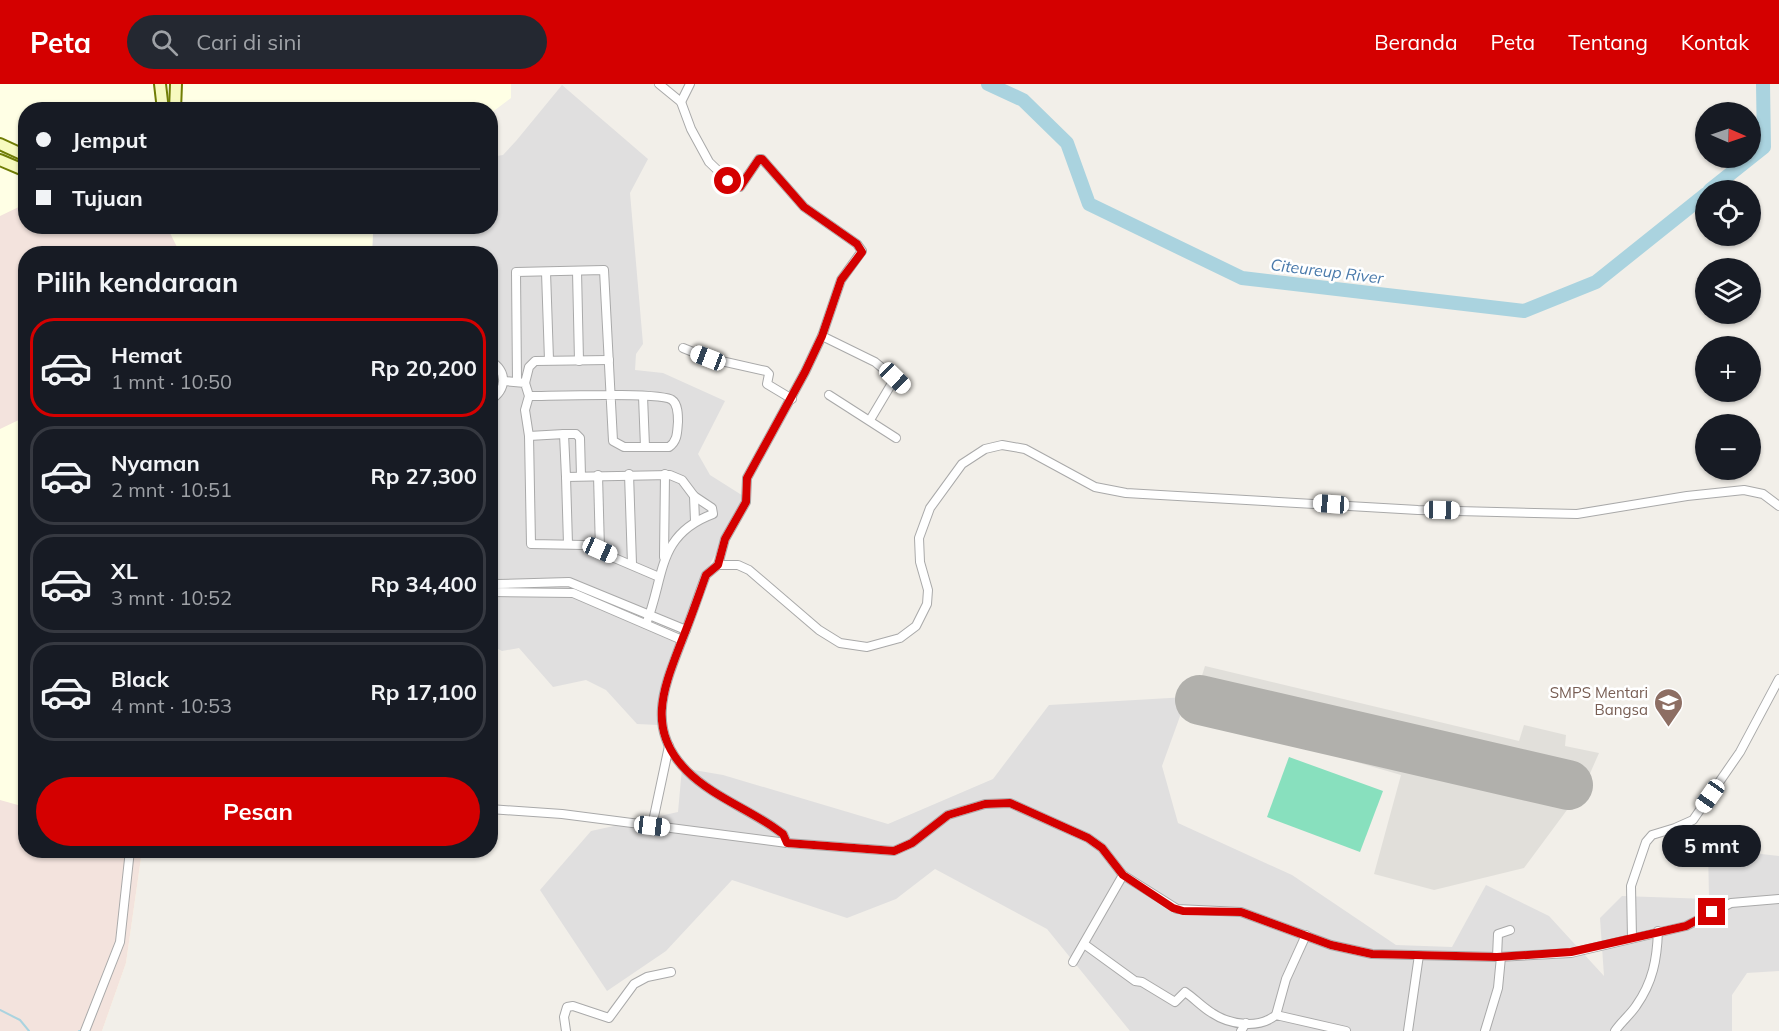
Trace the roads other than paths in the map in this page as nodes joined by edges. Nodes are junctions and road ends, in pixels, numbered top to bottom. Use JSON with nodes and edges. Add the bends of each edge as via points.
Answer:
{"nodes":[{"id":1,"x":160,"y":84,"type":"edge"},
{"id":2,"x":176,"y":84,"type":"edge"},
{"id":3,"x":659,"y":84,"type":"edge"},
{"id":4,"x":690,"y":84,"type":"edge"},
{"id":5,"x":162,"y":102,"type":"edge"},
{"id":6,"x":175,"y":102,"type":"edge"},
{"id":7,"x":681,"y":102,"type":"junction"},
{"id":8,"x":5,"y":147,"type":"edge"},
{"id":9,"x":2,"y":161,"type":"edge"},
{"id":10,"x":18,"y":168,"type":"edge"},
{"id":11,"x":577,"y":271,"type":"junction"},
{"id":12,"x":546,"y":272,"type":"junction"},
{"id":13,"x":822,"y":336,"type":"junction"},
{"id":14,"x":683,"y":348,"type":"dead end"},
{"id":15,"x":549,"y":360,"type":"junction"},
{"id":16,"x":609,"y":360,"type":"junction"},
{"id":17,"x":579,"y":361,"type":"junction"},
{"id":18,"x":498,"y":366,"type":"edge"},
{"id":19,"x":895,"y":378,"type":"junction"},
{"id":20,"x":504,"y":381,"type":"junction"},
{"id":21,"x":521,"y":382,"type":"junction"},
{"id":22,"x":905,"y":387,"type":"dead end"},
{"id":23,"x":498,"y":395,"type":"edge"},
{"id":24,"x":829,"y":395,"type":"dead end"},
{"id":25,"x":529,"y":396,"type":"junction"},
{"id":26,"x":643,"y":396,"type":"junction"},
{"id":27,"x":609,"y":397,"type":"junction"},
{"id":28,"x":792,"y":399,"type":"junction"},
{"id":29,"x":870,"y":420,"type":"junction"},
{"id":30,"x":564,"y":434,"type":"junction"},
{"id":31,"x":529,"y":436,"type":"junction"},
{"id":32,"x":896,"y":438,"type":"dead end"},
{"id":33,"x":645,"y":447,"type":"junction"},
{"id":34,"x":629,"y":474,"type":"junction"},
{"id":35,"x":665,"y":474,"type":"junction"},
{"id":36,"x":598,"y":475,"type":"junction"},
{"id":37,"x":581,"y":476,"type":"junction"},
{"id":38,"x":566,"y":477,"type":"junction"},
{"id":39,"x":693,"y":496,"type":"junction"},
{"id":40,"x":1779,"y":506,"type":"edge"},
{"id":41,"x":695,"y":521,"type":"junction"},
{"id":42,"x":568,"y":544,"type":"junction"},
{"id":43,"x":600,"y":550,"type":"junction"},
{"id":44,"x":663,"y":557,"type":"junction"},
{"id":45,"x":632,"y":564,"type":"junction"},
{"id":46,"x":718,"y":565,"type":"junction"},
{"id":47,"x":659,"y":577,"type":"junction"},
{"id":48,"x":498,"y":584,"type":"edge"},
{"id":49,"x":498,"y":592,"type":"edge"},
{"id":50,"x":649,"y":615,"type":"junction"},
{"id":51,"x":646,"y":624,"type":"junction"},
{"id":52,"x":686,"y":630,"type":"junction"},
{"id":53,"x":682,"y":640,"type":"junction"},
{"id":54,"x":1779,"y":679,"type":"edge"},
{"id":55,"x":669,"y":746,"type":"junction"},
{"id":56,"x":498,"y":809,"type":"edge"},
{"id":57,"x":652,"y":826,"type":"junction"},
{"id":58,"x":787,"y":843,"type":"junction"},
{"id":59,"x":129,"y":858,"type":"edge"},
{"id":60,"x":1123,"y":875,"type":"junction"},
{"id":61,"x":1779,"y":899,"type":"edge"},
{"id":62,"x":1510,"y":930,"type":"dead end"},
{"id":63,"x":1658,"y":931,"type":"junction"},
{"id":64,"x":1306,"y":935,"type":"junction"},
{"id":65,"x":1632,"y":938,"type":"junction"},
{"id":66,"x":1083,"y":944,"type":"junction"},
{"id":67,"x":1419,"y":955,"type":"junction"},
{"id":68,"x":1499,"y":957,"type":"junction"},
{"id":69,"x":1073,"y":962,"type":"dead end"},
{"id":70,"x":671,"y":972,"type":"dead end"},
{"id":71,"x":1276,"y":1015,"type":"junction"},
{"id":72,"x":1302,"y":1022,"type":"junction"},
{"id":73,"x":1246,"y":1023,"type":"junction"},
{"id":74,"x":85,"y":1031,"type":"edge"},
{"id":75,"x":566,"y":1031,"type":"edge"},
{"id":76,"x":1241,"y":1031,"type":"edge"},
{"id":77,"x":1299,"y":1031,"type":"edge"},
{"id":78,"x":1346,"y":1031,"type":"edge"},
{"id":79,"x":1408,"y":1031,"type":"edge"},
{"id":80,"x":1485,"y":1031,"type":"edge"},
{"id":81,"x":1615,"y":1031,"type":"edge"}],
"edges":[{"from":1,"to":5,"type":"street"},
{"from":2,"to":6,"type":"street"},
{"from":3,"to":7,"type":"street"},
{"from":4,"to":7,"type":"street"},
{"from":7,"to":13,"type":"street","via":[[710,162],[735,187],[740,187],[762,159],[804,207],[861,248],[861,254],[841,280]]},
{"from":8,"to":9,"type":"street"},
{"from":9,"to":10,"type":"street"},
{"from":11,"to":12,"type":"street"},
{"from":11,"to":16,"type":"street","via":[[605,272]]},
{"from":11,"to":17,"type":"street"},
{"from":12,"to":15,"type":"street"},
{"from":12,"to":21,"type":"street","via":[[516,272]]},
{"from":13,"to":19,"type":"street","via":[[875,362]]},
{"from":13,"to":28,"type":"street"},
{"from":14,"to":28,"type":"street","via":[[766,371],[767,384]]},
{"from":15,"to":17,"type":"street"},
{"from":15,"to":21,"type":"street","via":[[531,364]]},
{"from":16,"to":17,"type":"street"},
{"from":16,"to":27,"type":"street"},
{"from":18,"to":20,"type":"street"},
{"from":19,"to":22,"type":"street"},
{"from":19,"to":29,"type":"street"},
{"from":20,"to":21,"type":"street"},
{"from":20,"to":23,"type":"street"},
{"from":21,"to":25,"type":"street"},
{"from":24,"to":29,"type":"street"},
{"from":25,"to":27,"type":"street"},
{"from":25,"to":31,"type":"street","via":[[525,410]]},
{"from":26,"to":27,"type":"street"},
{"from":26,"to":33,"type":"street"},
{"from":26,"to":33,"type":"street","via":[[675,402],[678,417],[672,445]]},
{"from":27,"to":33,"type":"street","via":[[613,441],[624,447]]},
{"from":28,"to":46,"type":"street","via":[[747,478],[746,502],[725,539]]},
{"from":29,"to":32,"type":"street"},
{"from":30,"to":31,"type":"street"},
{"from":30,"to":37,"type":"street","via":[[580,438]]},
{"from":30,"to":38,"type":"street"},
{"from":31,"to":42,"type":"street","via":[[529,542]]},
{"from":34,"to":35,"type":"street"},
{"from":34,"to":36,"type":"street"},
{"from":34,"to":45,"type":"street"},
{"from":35,"to":39,"type":"street","via":[[682,480]]},
{"from":35,"to":44,"type":"street"},
{"from":36,"to":37,"type":"street"},
{"from":36,"to":43,"type":"street"},
{"from":37,"to":38,"type":"street"},
{"from":38,"to":42,"type":"street"},
{"from":39,"to":41,"type":"street"},
{"from":39,"to":41,"type":"street","via":[[714,511]]},
{"from":40,"to":46,"type":"street","via":[[1763,494],[1744,490],[1577,514],[1418,510],[1126,493],[1095,487],[1025,449],[1002,445],[985,449],[962,464],[930,508],[920,538],[927,604],[916,626],[900,638],[871,647],[840,643],[819,630],[749,570],[738,565]]},
{"from":41,"to":44,"type":"street"},
{"from":42,"to":43,"type":"street"},
{"from":43,"to":45,"type":"street"},
{"from":44,"to":47,"type":"street"},
{"from":45,"to":47,"type":"street"},
{"from":46,"to":52,"type":"street","via":[[706,575]]},
{"from":47,"to":50,"type":"street"},
{"from":48,"to":50,"type":"street","via":[[569,582]]},
{"from":49,"to":51,"type":"street","via":[[573,593]]},
{"from":50,"to":51,"type":"street"},
{"from":50,"to":52,"type":"street"},
{"from":51,"to":53,"type":"street"},
{"from":52,"to":53,"type":"street"},
{"from":53,"to":55,"type":"street","via":[[661,701],[660,713]]},
{"from":54,"to":65,"type":"street","via":[[1740,752],[1693,820],[1652,835],[1646,842],[1630,886]]},
{"from":55,"to":57,"type":"street"},
{"from":55,"to":58,"type":"street","via":[[688,772],[783,834]]},
{"from":56,"to":57,"type":"street"},
{"from":57,"to":58,"type":"street"},
{"from":58,"to":60,"type":"street","via":[[894,851],[912,843],[948,815],[1005,802],[1023,806],[1088,838],[1102,848]]},
{"from":59,"to":74,"type":"street","via":[[120,942]]},
{"from":60,"to":64,"type":"street","via":[[1178,909],[1234,911]]},
{"from":60,"to":66,"type":"street"},
{"from":61,"to":63,"type":"street","via":[[1731,903],[1686,926]]},
{"from":62,"to":68,"type":"street","via":[[1498,934]]},
{"from":63,"to":65,"type":"street"},
{"from":63,"to":81,"type":"street","via":[[1657,959],[1647,988]]},
{"from":64,"to":67,"type":"street","via":[[1372,954]]},
{"from":64,"to":71,"type":"street","via":[[1286,979]]},
{"from":65,"to":68,"type":"street","via":[[1571,952]]},
{"from":66,"to":69,"type":"street"},
{"from":66,"to":73,"type":"street","via":[[1135,981],[1175,1002],[1185,992],[1214,1015]]},
{"from":67,"to":68,"type":"street"},
{"from":67,"to":79,"type":"street"},
{"from":68,"to":80,"type":"street","via":[[1498,988]]},
{"from":70,"to":75,"type":"street","via":[[634,984],[609,1018],[567,1007]]},
{"from":71,"to":72,"type":"street"},
{"from":71,"to":73,"type":"street","via":[[1262,1024]]},
{"from":72,"to":77,"type":"street"},
{"from":72,"to":78,"type":"street"},
{"from":73,"to":76,"type":"street"}]}
